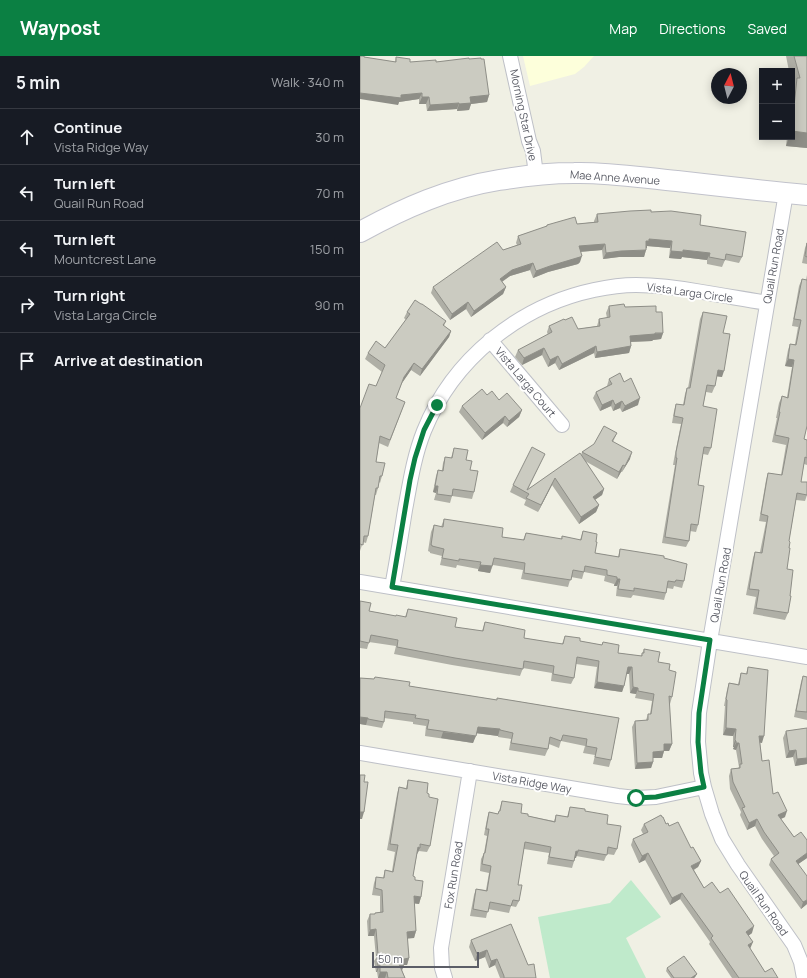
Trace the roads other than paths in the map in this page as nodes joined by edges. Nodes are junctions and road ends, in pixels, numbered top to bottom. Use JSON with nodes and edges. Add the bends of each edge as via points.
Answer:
{"nodes":[{"id":1,"x":510,"y":56,"type":"edge"},
{"id":2,"x":536,"y":175,"type":"junction"},
{"id":3,"x":786,"y":193,"type":"junction"},
{"id":4,"x":807,"y":195,"type":"edge"},
{"id":5,"x":360,"y":232,"type":"edge"},
{"id":6,"x":767,"y":303,"type":"junction"},
{"id":7,"x":490,"y":340,"type":"junction"},
{"id":8,"x":562,"y":425,"type":"dead end"},
{"id":9,"x":360,"y":582,"type":"edge"},
{"id":10,"x":392,"y":587,"type":"junction"},
{"id":11,"x":710,"y":640,"type":"junction"},
{"id":12,"x":807,"y":657,"type":"edge"},
{"id":13,"x":360,"y":753,"type":"edge"},
{"id":14,"x":470,"y":772,"type":"junction"},
{"id":15,"x":704,"y":787,"type":"junction"},
{"id":16,"x":445,"y":978,"type":"edge"},
{"id":17,"x":804,"y":978,"type":"edge"}],
"edges":[{"from":1,"to":2,"type":"street","name":"Morning Star Drive","via":[[533,151]]},
{"from":2,"to":3,"type":"main road","name":"Mae Anne Avenue","via":[[611,174]]},
{"from":2,"to":5,"type":"main road","name":"Mae Anne Avenue","via":[[498,180],[455,190],[389,216]]},
{"from":3,"to":4,"type":"main road","name":"Mae Anne Avenue"},
{"from":3,"to":6,"type":"street","name":"Quail Run Road"},
{"from":6,"to":7,"type":"street","name":"Vista Larga Circle","via":[[664,286],[608,287],[551,303],[510,325]]},
{"from":6,"to":11,"type":"street","name":"Quail Run Road"},
{"from":7,"to":8,"type":"street","name":"Vista Larga Court"},
{"from":7,"to":10,"type":"street","name":"Vista Larga Circle","via":[[452,381],[424,430],[410,480]]},
{"from":9,"to":10,"type":"street"},
{"from":10,"to":11,"type":"street"},
{"from":11,"to":12,"type":"street"},
{"from":11,"to":15,"type":"street","name":"Quail Run Road","via":[[699,713],[698,742]]},
{"from":13,"to":14,"type":"street","name":"Vista Ridge Way"},
{"from":14,"to":15,"type":"street","name":"Vista Ridge Way","via":[[636,798],[656,797]]},
{"from":14,"to":16,"type":"street","name":"Fox Run Road","via":[[441,948]]},
{"from":15,"to":17,"type":"street","name":"Quail Run Road","via":[[722,839],[794,945]]}]}
